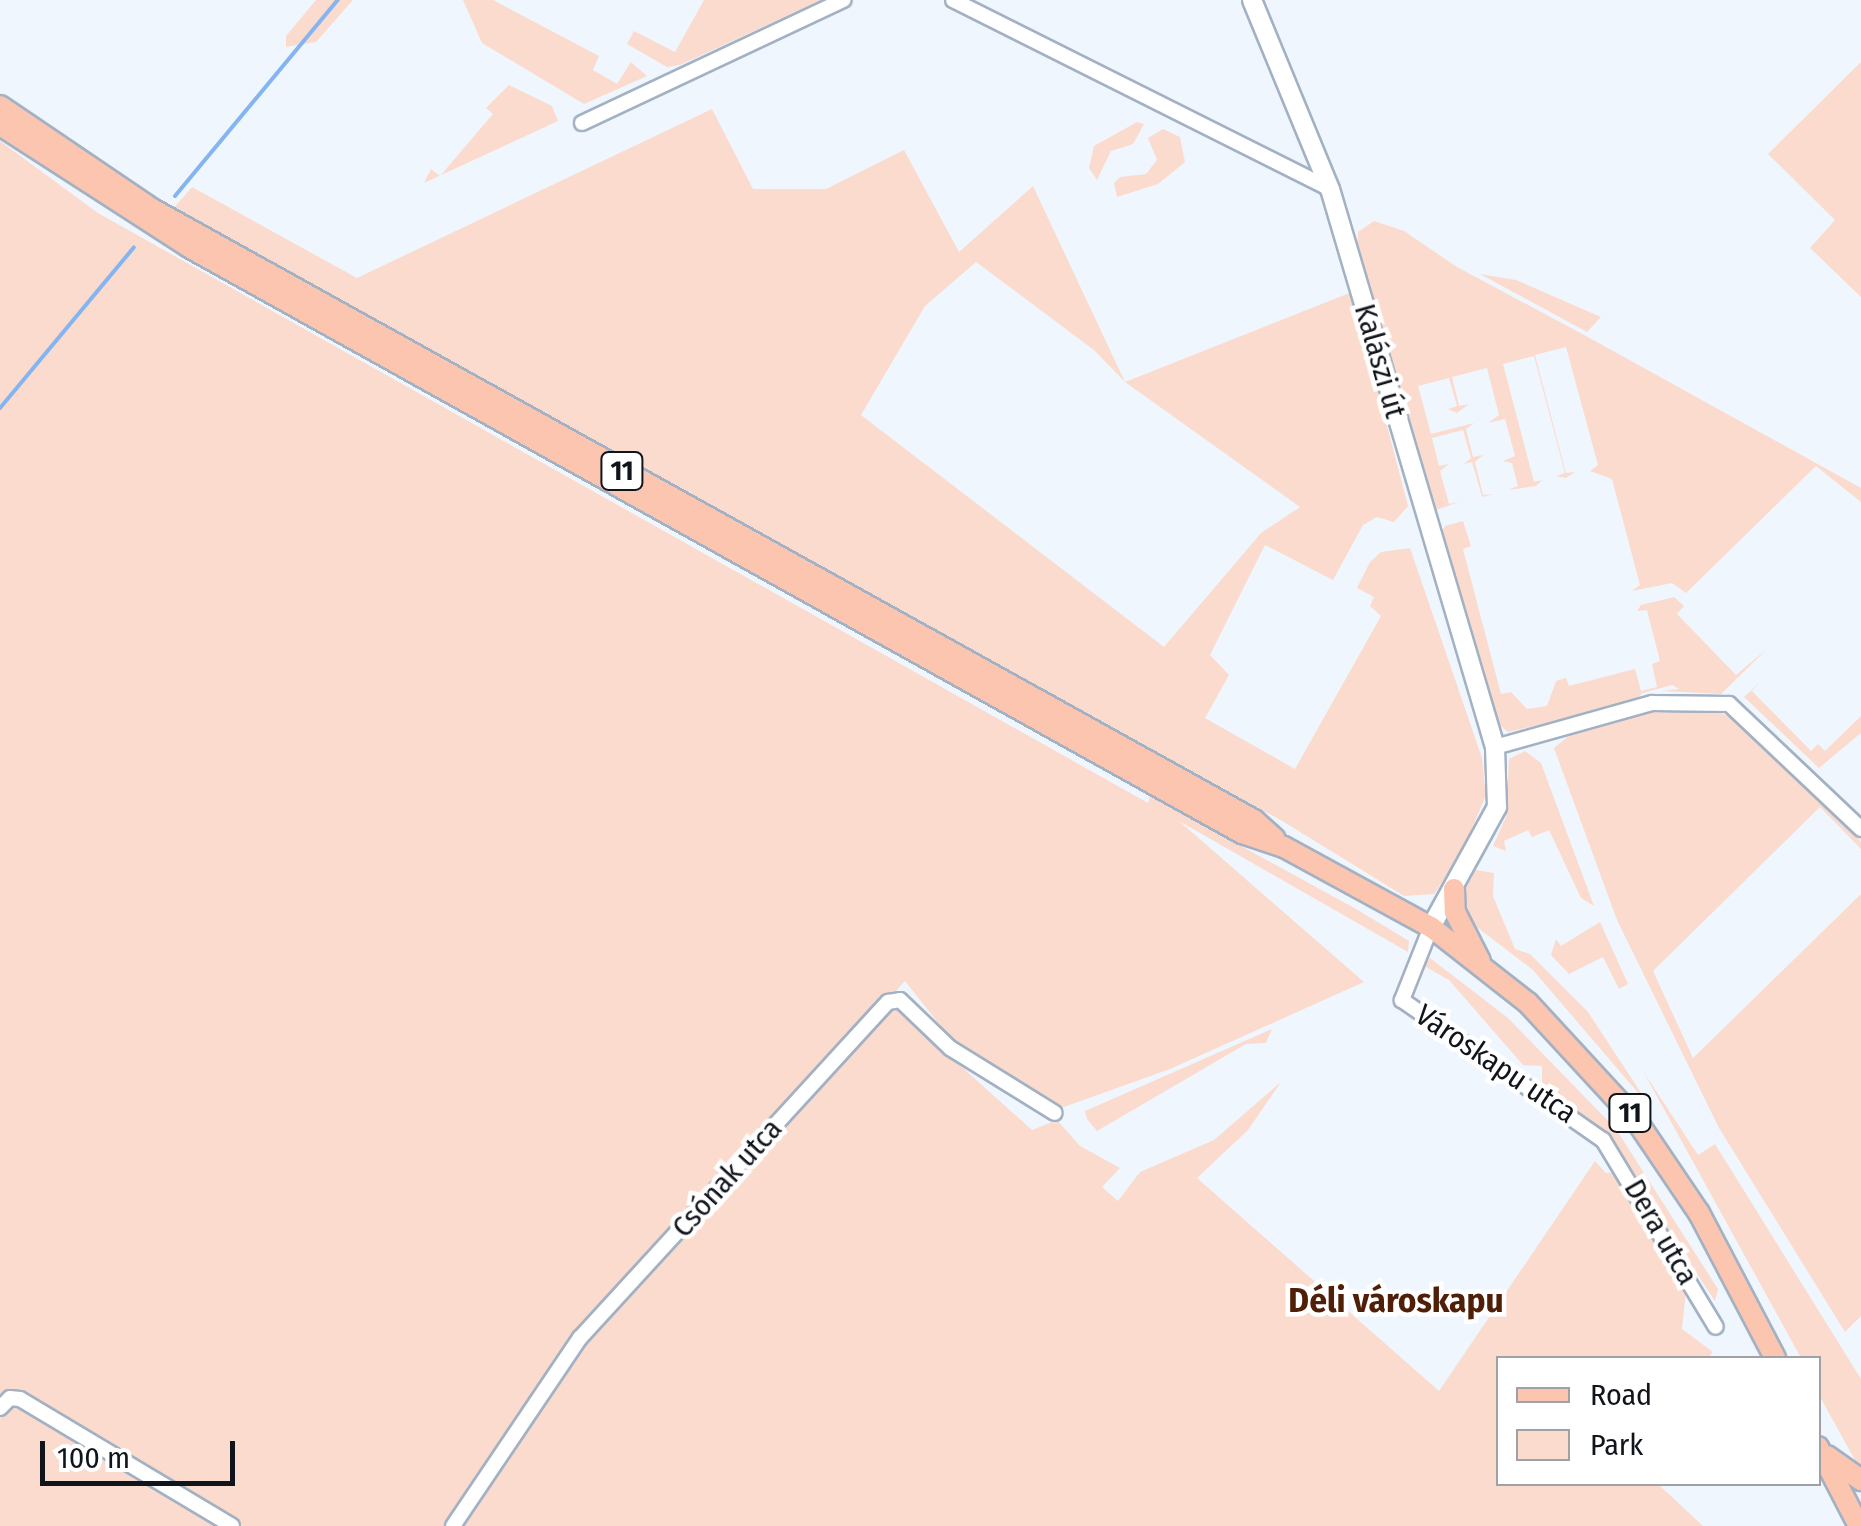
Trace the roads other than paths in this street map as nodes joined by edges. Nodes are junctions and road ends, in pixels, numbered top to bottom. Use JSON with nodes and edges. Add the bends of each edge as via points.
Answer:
{"nodes":[{"id":1,"x":842,"y":0,"type":"edge"},
{"id":2,"x":953,"y":0,"type":"edge"},
{"id":3,"x":1252,"y":0,"type":"edge"},
{"id":4,"x":0,"y":106,"type":"edge"},
{"id":5,"x":582,"y":123,"type":"dead end"},
{"id":6,"x":0,"y":125,"type":"edge"},
{"id":7,"x":1330,"y":189,"type":"junction"},
{"id":8,"x":1496,"y":748,"type":"junction"},
{"id":9,"x":1861,"y":829,"type":"edge"},
{"id":10,"x":1284,"y":846,"type":"junction"},
{"id":11,"x":1454,"y":889,"type":"junction"},
{"id":12,"x":1431,"y":927,"type":"junction"},
{"id":13,"x":1484,"y":968,"type":"junction"},
{"id":14,"x":1055,"y":1113,"type":"dead end"},
{"id":15,"x":1603,"y":1140,"type":"joint"},
{"id":16,"x":1716,"y":1327,"type":"dead end"},
{"id":17,"x":1773,"y":1356,"type":"edge"},
{"id":18,"x":0,"y":1408,"type":"edge"},
{"id":19,"x":1821,"y":1451,"type":"edge"},
{"id":20,"x":1821,"y":1452,"type":"edge"},
{"id":21,"x":1861,"y":1480,"type":"edge"},
{"id":22,"x":1857,"y":1516,"type":"edge"},
{"id":23,"x":232,"y":1526,"type":"edge"},
{"id":24,"x":453,"y":1526,"type":"edge"}],
"edges":[{"from":1,"to":5,"type":"street"},
{"from":2,"to":7,"type":"street"},
{"from":3,"to":7,"type":"main road","name":"Kalászi út"},
{"from":4,"to":10,"type":"main road","number":"11","via":[[152,210],[1254,820]]},
{"from":6,"to":10,"type":"main road","number":"11","via":[[188,248],[1242,834]]},
{"from":7,"to":8,"type":"main road","name":"Kalászi út"},
{"from":8,"to":9,"type":"street","via":[[1652,703],[1730,704]]},
{"from":8,"to":11,"type":"main road","name":"Kalászi út","via":[[1497,808]]},
{"from":10,"to":12,"type":"main road","number":"11"},
{"from":11,"to":12,"type":"main road","name":"Kalászi út"},
{"from":11,"to":13,"type":"main road","via":[[1456,912]]},
{"from":12,"to":13,"type":"main road","number":"11"},
{"from":12,"to":15,"type":"street","name":"Városkapu utca","via":[[1402,1000]]},
{"from":13,"to":17,"type":"main road","number":"11","via":[[1564,1038],[1636,1120],[1699,1213]]},
{"from":14,"to":24,"type":"street","name":"Csónak utca","via":[[959,1055],[900,1000],[888,1002],[580,1338]]},
{"from":15,"to":16,"type":"street","name":"Dera utca"},
{"from":18,"to":23,"type":"street","via":[[20,1398]]},
{"from":19,"to":21,"type":"main road"},
{"from":20,"to":22,"type":"main road"}]}
